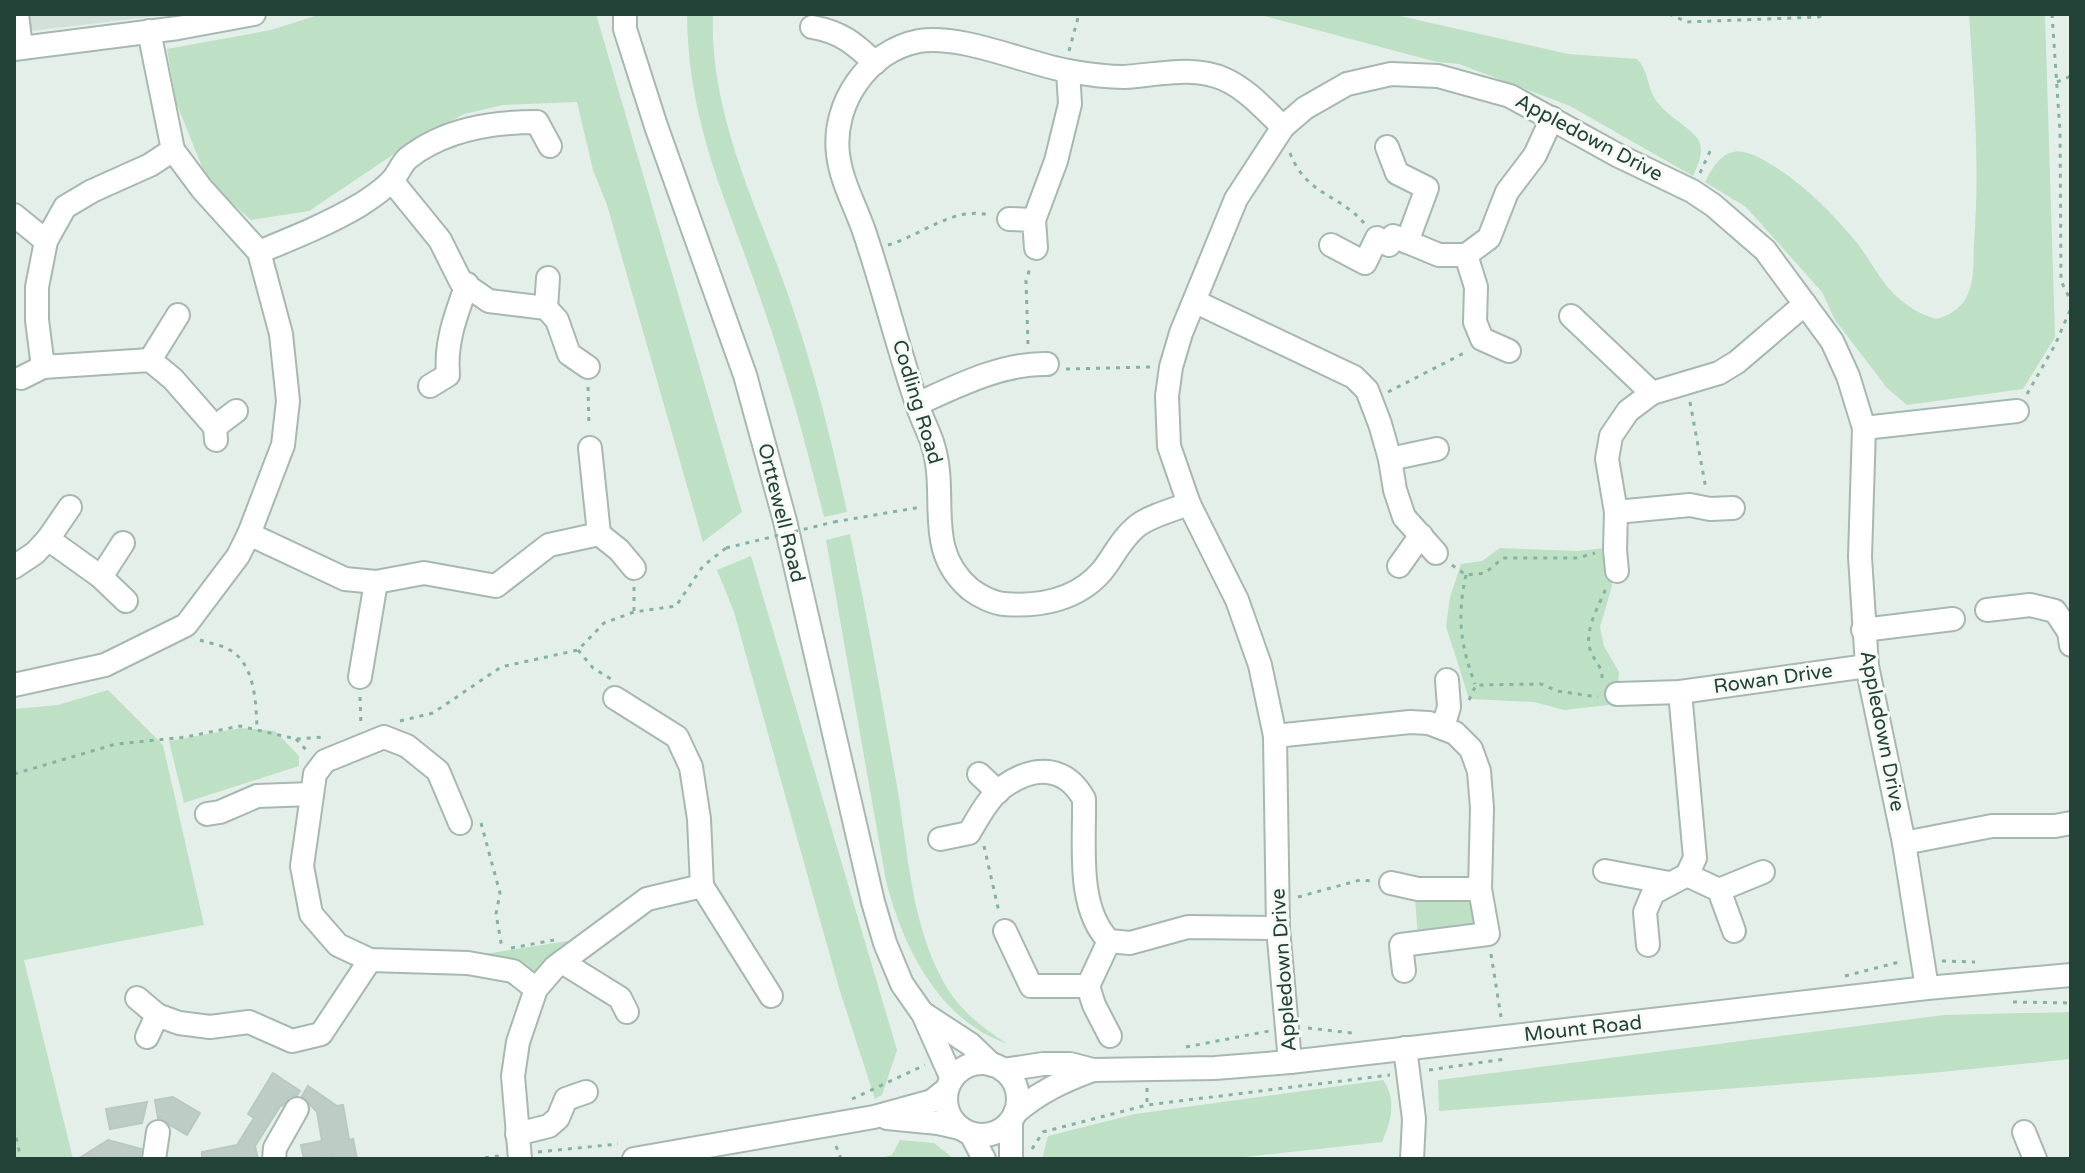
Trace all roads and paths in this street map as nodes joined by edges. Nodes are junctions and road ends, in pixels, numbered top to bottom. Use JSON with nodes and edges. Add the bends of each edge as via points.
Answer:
{"nodes":[{"id":1,"x":17,"y":14,"type":"edge"},
{"id":2,"x":254,"y":14,"type":"edge"},
{"id":3,"x":625,"y":14,"type":"edge"},
{"id":4,"x":1079,"y":14,"type":"edge"},
{"id":5,"x":1669,"y":14,"type":"edge"},
{"id":6,"x":1824,"y":14,"type":"edge"},
{"id":7,"x":2052,"y":14,"type":"edge"},
{"id":8,"x":225,"y":17,"type":"edge"},
{"id":9,"x":812,"y":27,"type":"dead end"},
{"id":10,"x":149,"y":31,"type":"junction"},
{"id":11,"x":17,"y":49,"type":"edge"},
{"id":12,"x":875,"y":63,"type":"junction"},
{"id":13,"x":1068,"y":71,"type":"junction"},
{"id":14,"x":2071,"y":76,"type":"edge"},
{"id":15,"x":2057,"y":82,"type":"junction"},
{"id":16,"x":1552,"y":118,"type":"junction"},
{"id":17,"x":1283,"y":127,"type":"junction"},
{"id":18,"x":550,"y":146,"type":"dead end"},
{"id":19,"x":1387,"y":147,"type":"dead end"},
{"id":20,"x":1712,"y":147,"type":"dead end"},
{"id":21,"x":173,"y":150,"type":"junction"},
{"id":22,"x":392,"y":181,"type":"junction"},
{"id":23,"x":1692,"y":191,"type":"junction"},
{"id":24,"x":14,"y":215,"type":"edge"},
{"id":25,"x":1009,"y":219,"type":"joint"},
{"id":26,"x":1034,"y":220,"type":"junction"},
{"id":27,"x":1400,"y":239,"type":"junction"},
{"id":28,"x":46,"y":241,"type":"junction"},
{"id":29,"x":1331,"y":245,"type":"dead end"},
{"id":30,"x":1036,"y":248,"type":"joint"},
{"id":31,"x":870,"y":250,"type":"junction"},
{"id":32,"x":259,"y":252,"type":"junction"},
{"id":33,"x":1466,"y":255,"type":"junction"},
{"id":34,"x":548,"y":278,"type":"dead end"},
{"id":35,"x":467,"y":284,"type":"junction"},
{"id":36,"x":2071,"y":301,"type":"edge"},
{"id":37,"x":1196,"y":302,"type":"junction"},
{"id":38,"x":1805,"y":304,"type":"junction"},
{"id":39,"x":546,"y":308,"type":"junction"},
{"id":40,"x":2071,"y":308,"type":"edge"},
{"id":41,"x":178,"y":315,"type":"dead end"},
{"id":42,"x":1571,"y":316,"type":"dead end"},
{"id":43,"x":1475,"y":322,"type":"junction"},
{"id":44,"x":1509,"y":351,"type":"dead end"},
{"id":45,"x":150,"y":360,"type":"junction"},
{"id":46,"x":1038,"y":364,"type":"junction"},
{"id":47,"x":43,"y":367,"type":"junction"},
{"id":48,"x":588,"y":367,"type":"joint"},
{"id":49,"x":1171,"y":367,"type":"junction"},
{"id":50,"x":21,"y":378,"type":"dead end"},
{"id":51,"x":1686,"y":383,"type":"junction"},
{"id":52,"x":430,"y":386,"type":"dead end"},
{"id":53,"x":1645,"y":387,"type":"junction"},
{"id":54,"x":1370,"y":401,"type":"junction"},
{"id":55,"x":917,"y":404,"type":"junction"},
{"id":56,"x":236,"y":411,"type":"dead end"},
{"id":57,"x":2017,"y":411,"type":"joint"},
{"id":58,"x":1864,"y":428,"type":"junction"},
{"id":59,"x":590,"y":448,"type":"joint"},
{"id":60,"x":1437,"y":449,"type":"dead end"},
{"id":61,"x":1390,"y":459,"type":"junction"},
{"id":62,"x":941,"y":503,"type":"junction"},
{"id":63,"x":1189,"y":504,"type":"junction"},
{"id":64,"x":70,"y":507,"type":"dead end"},
{"id":65,"x":1722,"y":508,"type":"joint"},
{"id":66,"x":1616,"y":512,"type":"junction"},
{"id":67,"x":249,"y":534,"type":"junction"},
{"id":68,"x":599,"y":534,"type":"junction"},
{"id":69,"x":1421,"y":535,"type":"junction"},
{"id":70,"x":48,"y":539,"type":"junction"},
{"id":71,"x":123,"y":543,"type":"dead end"},
{"id":72,"x":1436,"y":553,"type":"joint"},
{"id":73,"x":1399,"y":566,"type":"dead end"},
{"id":74,"x":14,"y":567,"type":"edge"},
{"id":75,"x":634,"y":568,"type":"dead end"},
{"id":76,"x":1613,"y":568,"type":"junction"},
{"id":77,"x":1466,"y":575,"type":"junction"},
{"id":78,"x":101,"y":577,"type":"junction"},
{"id":79,"x":376,"y":582,"type":"junction"},
{"id":80,"x":126,"y":601,"type":"dead end"},
{"id":81,"x":1987,"y":610,"type":"dead end"},
{"id":82,"x":1953,"y":619,"type":"dead end"},
{"id":83,"x":175,"y":629,"type":"junction"},
{"id":84,"x":1863,"y":630,"type":"junction"},
{"id":85,"x":2071,"y":645,"type":"edge"},
{"id":86,"x":578,"y":650,"type":"junction"},
{"id":87,"x":1867,"y":666,"type":"junction"},
{"id":88,"x":360,"y":677,"type":"joint"},
{"id":89,"x":1447,"y":680,"type":"dead end"},
{"id":90,"x":14,"y":685,"type":"edge"},
{"id":91,"x":1476,"y":685,"type":"junction"},
{"id":92,"x":1680,"y":692,"type":"junction"},
{"id":93,"x":1609,"y":696,"type":"junction"},
{"id":94,"x":615,"y":698,"type":"joint"},
{"id":95,"x":396,"y":722,"type":"dead end"},
{"id":96,"x":257,"y":729,"type":"junction"},
{"id":97,"x":362,"y":729,"type":"dead end"},
{"id":98,"x":1449,"y":730,"type":"junction"},
{"id":99,"x":339,"y":736,"type":"dead end"},
{"id":100,"x":1275,"y":736,"type":"junction"},
{"id":101,"x":14,"y":774,"type":"edge"},
{"id":102,"x":979,"y":774,"type":"dead end"},
{"id":103,"x":998,"y":792,"type":"junction"},
{"id":104,"x":312,"y":794,"type":"junction"},
{"id":105,"x":207,"y":814,"type":"dead end"},
{"id":106,"x":978,"y":818,"type":"junction"},
{"id":107,"x":2071,"y":823,"type":"edge"},
{"id":108,"x":466,"y":827,"type":"joint"},
{"id":109,"x":940,"y":839,"type":"dead end"},
{"id":110,"x":1904,"y":843,"type":"junction"},
{"id":111,"x":1605,"y":871,"type":"dead end"},
{"id":112,"x":1763,"y":872,"type":"dead end"},
{"id":113,"x":1678,"y":879,"type":"junction"},
{"id":114,"x":1391,"y":883,"type":"joint"},
{"id":115,"x":702,"y":886,"type":"junction"},
{"id":116,"x":1480,"y":889,"type":"junction"},
{"id":117,"x":1719,"y":890,"type":"junction"},
{"id":118,"x":1278,"y":899,"type":"junction"},
{"id":119,"x":1278,"y":928,"type":"junction"},
{"id":120,"x":1005,"y":931,"type":"joint"},
{"id":121,"x":1734,"y":931,"type":"dead end"},
{"id":122,"x":1488,"y":934,"type":"junction"},
{"id":123,"x":559,"y":939,"type":"dead end"},
{"id":124,"x":1109,"y":941,"type":"junction"},
{"id":125,"x":1648,"y":945,"type":"dead end"},
{"id":126,"x":1922,"y":959,"type":"junction"},
{"id":127,"x":370,"y":960,"type":"junction"},
{"id":128,"x":562,"y":962,"type":"junction"},
{"id":129,"x":1404,"y":971,"type":"dead end"},
{"id":130,"x":2071,"y":975,"type":"edge"},
{"id":131,"x":1841,"y":977,"type":"dead end"},
{"id":132,"x":2000,"y":981,"type":"junction"},
{"id":133,"x":1088,"y":986,"type":"junction"},
{"id":134,"x":1927,"y":988,"type":"junction"},
{"id":135,"x":536,"y":989,"type":"junction"},
{"id":136,"x":137,"y":998,"type":"dead end"},
{"id":137,"x":771,"y":1000,"type":"dead end"},
{"id":138,"x":2071,"y":1003,"type":"edge"},
{"id":139,"x":627,"y":1012,"type":"dead end"},
{"id":140,"x":923,"y":1014,"type":"junction"},
{"id":141,"x":157,"y":1015,"type":"junction"},
{"id":142,"x":1489,"y":1018,"type":"dead end"},
{"id":143,"x":1502,"y":1027,"type":"junction"},
{"id":144,"x":1289,"y":1029,"type":"junction"},
{"id":145,"x":1361,"y":1032,"type":"dead end"},
{"id":146,"x":1110,"y":1036,"type":"dead end"},
{"id":147,"x":147,"y":1037,"type":"dead end"},
{"id":148,"x":1180,"y":1048,"type":"dead end"},
{"id":149,"x":1405,"y":1048,"type":"junction"},
{"id":150,"x":1517,"y":1058,"type":"dead end"},
{"id":151,"x":933,"y":1061,"type":"dead end"},
{"id":152,"x":1290,"y":1062,"type":"junction"},
{"id":153,"x":998,"y":1068,"type":"junction"},
{"id":154,"x":1093,"y":1070,"type":"junction"},
{"id":155,"x":1409,"y":1073,"type":"junction"},
{"id":156,"x":894,"y":1080,"type":"dead end"},
{"id":157,"x":949,"y":1084,"type":"junction"},
{"id":158,"x":1147,"y":1087,"type":"dead end"},
{"id":159,"x":586,"y":1092,"type":"dead end"},
{"id":160,"x":1147,"y":1105,"type":"junction"},
{"id":161,"x":297,"y":1109,"type":"dead end"},
{"id":162,"x":874,"y":1117,"type":"junction"},
{"id":163,"x":1013,"y":1117,"type":"junction"},
{"id":164,"x":14,"y":1128,"type":"edge"},
{"id":165,"x":966,"y":1131,"type":"junction"},
{"id":166,"x":158,"y":1132,"type":"dead end"},
{"id":167,"x":2024,"y":1132,"type":"dead end"},
{"id":168,"x":517,"y":1134,"type":"junction"},
{"id":169,"x":21,"y":1159,"type":"edge"},
{"id":170,"x":154,"y":1159,"type":"edge"},
{"id":171,"x":274,"y":1159,"type":"edge"},
{"id":172,"x":520,"y":1159,"type":"edge"},
{"id":173,"x":635,"y":1159,"type":"edge"},
{"id":174,"x":984,"y":1159,"type":"edge"},
{"id":175,"x":1011,"y":1159,"type":"edge"},
{"id":176,"x":1025,"y":1159,"type":"edge"},
{"id":177,"x":1412,"y":1159,"type":"edge"},
{"id":178,"x":2035,"y":1159,"type":"edge"}],
"edges":[{"from":1,"to":11,"type":"street"},
{"from":2,"to":8,"type":"street"},
{"from":3,"to":140,"type":"street","name":"Orttewell Road","via":[[625,29],[656,126],[745,375],[785,521],[881,929],[902,984]]},
{"from":4,"to":13,"type":"path"},
{"from":5,"to":6,"type":"path","via":[[1687,22]]},
{"from":7,"to":15,"type":"path"},
{"from":8,"to":10,"type":"street"},
{"from":9,"to":12,"type":"street","via":[[832,30],[853,42]]},
{"from":10,"to":11,"type":"street"},
{"from":10,"to":21,"type":"street"},
{"from":12,"to":13,"type":"street","name":"Codling Road","via":[[920,41],[957,42]]},
{"from":12,"to":31,"type":"street","name":"Codling Road","via":[[846,100],[838,130],[844,184]]},
{"from":13,"to":17,"type":"street","name":"Codling Road","via":[[1120,77],[1191,71],[1225,79]]},
{"from":13,"to":26,"type":"street","via":[[1070,104]]},
{"from":14,"to":15,"type":"path"},
{"from":15,"to":36,"type":"path","via":[[2061,281]]},
{"from":16,"to":17,"type":"street","name":"Appledown Drive","via":[[1510,96],[1438,76],[1391,74],[1347,84]]},
{"from":16,"to":23,"type":"street","name":"Appledown Drive"},
{"from":16,"to":33,"type":"street","via":[[1535,155],[1507,192],[1489,238]]},
{"from":17,"to":27,"type":"path","via":[[1291,158],[1318,192],[1353,210],[1365,224]]},
{"from":17,"to":37,"type":"street","name":"Appledown Drive","via":[[1236,199]]},
{"from":18,"to":22,"type":"street","via":[[537,122],[471,127],[406,159]]},
{"from":19,"to":27,"type":"street","via":[[1397,173],[1427,188]]},
{"from":20,"to":23,"type":"path"},
{"from":21,"to":28,"type":"street","via":[[65,207]]},
{"from":21,"to":32,"type":"street"},
{"from":22,"to":32,"type":"street","via":[[361,204]]},
{"from":22,"to":35,"type":"street","via":[[440,240],[461,282]]},
{"from":23,"to":38,"type":"street","name":"Appledown Drive","via":[[1765,250]]},
{"from":24,"to":28,"type":"street"},
{"from":25,"to":26,"type":"street"},
{"from":25,"to":31,"type":"path","via":[[959,213],[910,238]]},
{"from":26,"to":30,"type":"street"},
{"from":27,"to":29,"type":"street","via":[[1389,245],[1377,238],[1365,263]]},
{"from":27,"to":33,"type":"street","via":[[1439,255]]},
{"from":28,"to":47,"type":"street","via":[[37,287]]},
{"from":30,"to":46,"type":"path","via":[[1026,281]]},
{"from":31,"to":55,"type":"street","name":"Codling Road"},
{"from":32,"to":67,"type":"street","via":[[281,334],[288,401],[283,445]]},
{"from":33,"to":43,"type":"street","via":[[1476,287]]},
{"from":34,"to":39,"type":"street"},
{"from":35,"to":39,"type":"street","via":[[489,301]]},
{"from":35,"to":52,"type":"street","via":[[451,330],[448,375]]},
{"from":37,"to":49,"type":"street","name":"Appledown Drive"},
{"from":37,"to":54,"type":"street","via":[[1354,377]]},
{"from":38,"to":51,"type":"street","via":[[1737,362]]},
{"from":38,"to":58,"type":"street","name":"Appledown Drive","via":[[1832,341]]},
{"from":39,"to":48,"type":"street","via":[[557,320],[569,354]]},
{"from":40,"to":57,"type":"path"},
{"from":41,"to":45,"type":"street"},
{"from":42,"to":53,"type":"street"},
{"from":43,"to":44,"type":"street","via":[[1482,339]]},
{"from":43,"to":54,"type":"path","via":[[1460,333],[1468,351]]},
{"from":45,"to":47,"type":"street"},
{"from":45,"to":56,"type":"street","via":[[173,379],[216,434]]},
{"from":46,"to":49,"type":"path","via":[[1057,369]]},
{"from":46,"to":55,"type":"street","via":[[971,381]]},
{"from":47,"to":50,"type":"street"},
{"from":48,"to":59,"type":"path"},
{"from":49,"to":63,"type":"street","name":"Appledown Drive","via":[[1169,446]]},
{"from":51,"to":53,"type":"street"},
{"from":51,"to":65,"type":"path"},
{"from":53,"to":66,"type":"street","via":[[1611,436],[1607,459]]},
{"from":54,"to":61,"type":"street"},
{"from":55,"to":62,"type":"street","name":"Codling Road","via":[[933,444]]},
{"from":57,"to":58,"type":"street"},
{"from":58,"to":84,"type":"street","name":"Appledown Drive"},
{"from":59,"to":68,"type":"street"},
{"from":60,"to":61,"type":"street"},
{"from":61,"to":69,"type":"street","via":[[1404,517]]},
{"from":62,"to":63,"type":"street","name":"Codling Road","via":[[944,556],[957,578],[977,595],[1002,604],[1064,599],[1086,588],[1139,524]]},
{"from":62,"to":86,"type":"path","bridge":true,"via":[[726,548],[703,566],[676,606],[604,623]]},
{"from":63,"to":100,"type":"street","name":"Appledown Drive","via":[[1237,600],[1260,665]]},
{"from":64,"to":70,"type":"street"},
{"from":65,"to":66,"type":"street","via":[[1690,505]]},
{"from":66,"to":76,"type":"street"},
{"from":67,"to":79,"type":"street","via":[[345,579]]},
{"from":67,"to":83,"type":"street","via":[[186,625]]},
{"from":68,"to":75,"type":"street"},
{"from":68,"to":79,"type":"street","via":[[549,545],[496,586],[424,573]]},
{"from":69,"to":72,"type":"street"},
{"from":69,"to":73,"type":"street"},
{"from":70,"to":74,"type":"street"},
{"from":70,"to":78,"type":"street"},
{"from":71,"to":78,"type":"street"},
{"from":72,"to":77,"type":"path"},
{"from":76,"to":77,"type":"path","via":[[1578,558],[1503,558],[1485,573]]},
{"from":76,"to":93,"type":"path","via":[[1591,624],[1589,648]]},
{"from":77,"to":91,"type":"path","via":[[1460,633]]},
{"from":78,"to":80,"type":"street"},
{"from":79,"to":88,"type":"street"},
{"from":81,"to":85,"type":"street","via":[[2030,605],[2055,611]]},
{"from":82,"to":84,"type":"street"},
{"from":83,"to":90,"type":"street","via":[[105,665]]},
{"from":83,"to":96,"type":"path","via":[[228,648],[249,669]]},
{"from":84,"to":87,"type":"street","name":"Appledown Drive"},
{"from":86,"to":94,"type":"path","via":[[615,682]]},
{"from":86,"to":95,"type":"path","via":[[501,667],[433,713]]},
{"from":87,"to":92,"type":"street","name":"Rowan Drive"},
{"from":87,"to":110,"type":"street","name":"Appledown Drive"},
{"from":88,"to":97,"type":"path"},
{"from":89,"to":98,"type":"street"},
{"from":91,"to":93,"type":"path","via":[[1541,684],[1557,691]]},
{"from":91,"to":98,"type":"path"},
{"from":92,"to":93,"type":"street","name":"Rowan Drive"},
{"from":92,"to":113,"type":"street","via":[[1695,858]]},
{"from":94,"to":115,"type":"street","via":[[632,723],[677,737],[691,767]]},
{"from":96,"to":99,"type":"path","via":[[296,739]]},
{"from":96,"to":101,"type":"path","via":[[240,726],[116,744]]},
{"from":98,"to":100,"type":"street","via":[[1410,722]]},
{"from":98,"to":116,"type":"street","via":[[1471,749],[1479,771]]},
{"from":100,"to":118,"type":"street","name":"Appledown Drive"},
{"from":102,"to":103,"type":"street"},
{"from":103,"to":106,"type":"street"},
{"from":103,"to":124,"type":"street","via":[[1031,773],[1063,774],[1077,787],[1084,799],[1086,888],[1099,931]]},
{"from":104,"to":105,"type":"street","via":[[257,796]]},
{"from":104,"to":108,"type":"street","via":[[315,774],[325,761],[384,737],[407,746],[438,771]]},
{"from":104,"to":127,"type":"street","via":[[302,866],[311,914],[338,945]]},
{"from":106,"to":109,"type":"street","via":[[969,833]]},
{"from":106,"to":120,"type":"path"},
{"from":107,"to":110,"type":"street","via":[[1992,826]]},
{"from":108,"to":123,"type":"path","via":[[500,893],[496,914],[502,950]]},
{"from":110,"to":126,"type":"street","name":"Appledown Drive"},
{"from":111,"to":113,"type":"street"},
{"from":112,"to":117,"type":"street"},
{"from":113,"to":117,"type":"street"},
{"from":113,"to":125,"type":"street","via":[[1653,893],[1645,912]]},
{"from":114,"to":116,"type":"street","via":[[1418,889]]},
{"from":114,"to":118,"type":"path","via":[[1360,880]]},
{"from":115,"to":128,"type":"street","via":[[647,899]]},
{"from":115,"to":137,"type":"street"},
{"from":116,"to":122,"type":"street"},
{"from":117,"to":121,"type":"street"},
{"from":118,"to":119,"type":"street","name":"Appledown Drive"},
{"from":119,"to":124,"type":"street","via":[[1188,927],[1130,943]]},
{"from":119,"to":144,"type":"street","name":"Appledown Drive"},
{"from":120,"to":133,"type":"street","via":[[1031,986]]},
{"from":122,"to":129,"type":"street","via":[[1401,945]]},
{"from":122,"to":143,"type":"path"},
{"from":124,"to":133,"type":"street"},
{"from":126,"to":131,"type":"path"},
{"from":126,"to":132,"type":"path","via":[[1999,962]]},
{"from":126,"to":134,"type":"street","name":"Appledown Drive"},
{"from":127,"to":135,"type":"street","via":[[468,963],[513,971]]},
{"from":127,"to":141,"type":"street","via":[[321,1034],[292,1041],[249,1022],[210,1027]]},
{"from":128,"to":135,"type":"street"},
{"from":128,"to":139,"type":"street","via":[[620,998]]},
{"from":130,"to":132,"type":"street","name":"Mount Road"},
{"from":132,"to":134,"type":"street","name":"Mount Road"},
{"from":132,"to":138,"type":"path","via":[[2003,1002]]},
{"from":133,"to":146,"type":"street"},
{"from":134,"to":143,"type":"street","name":"Mount Road"},
{"from":135,"to":168,"type":"street","via":[[513,1076]]},
{"from":136,"to":141,"type":"street"},
{"from":140,"to":153,"type":"street","name":"Orttewell Road"},
{"from":140,"to":157,"type":"street","name":"Orttewell Road"},
{"from":141,"to":147,"type":"street"},
{"from":142,"to":143,"type":"path"},
{"from":143,"to":149,"type":"street","name":"Mount Road"},
{"from":144,"to":145,"type":"path"},
{"from":144,"to":148,"type":"path"},
{"from":144,"to":152,"type":"street","name":"Appledown Drive"},
{"from":149,"to":152,"type":"street","name":"Mount Road"},
{"from":149,"to":155,"type":"street"},
{"from":150,"to":155,"type":"path"},
{"from":151,"to":156,"type":"path"},
{"from":152,"to":154,"type":"street","name":"Mount Road"},
{"from":153,"to":154,"type":"street","name":"Mount Road","via":[[1070,1064]]},
{"from":153,"to":157,"type":"street","via":[[970,1065]]},
{"from":153,"to":163,"type":"street","via":[[1017,1090]]},
{"from":154,"to":163,"type":"street","name":"Mount Road","via":[[1037,1095]]},
{"from":155,"to":160,"type":"path"},
{"from":155,"to":177,"type":"street"},
{"from":157,"to":162,"type":"street","via":[[932,1101]]},
{"from":157,"to":165,"type":"street","via":[[950,1117]]},
{"from":158,"to":160,"type":"path"},
{"from":159,"to":168,"type":"street","via":[[566,1099],[549,1126]]},
{"from":160,"to":176,"type":"path","via":[[1043,1132]]},
{"from":161,"to":171,"type":"street"},
{"from":162,"to":165,"type":"street"},
{"from":162,"to":173,"type":"street"},
{"from":163,"to":165,"type":"street","via":[[1000,1131]]},
{"from":163,"to":175,"type":"street"},
{"from":164,"to":169,"type":"path"},
{"from":165,"to":174,"type":"street"},
{"from":166,"to":170,"type":"street"},
{"from":167,"to":178,"type":"street"},
{"from":168,"to":172,"type":"street"}]}
